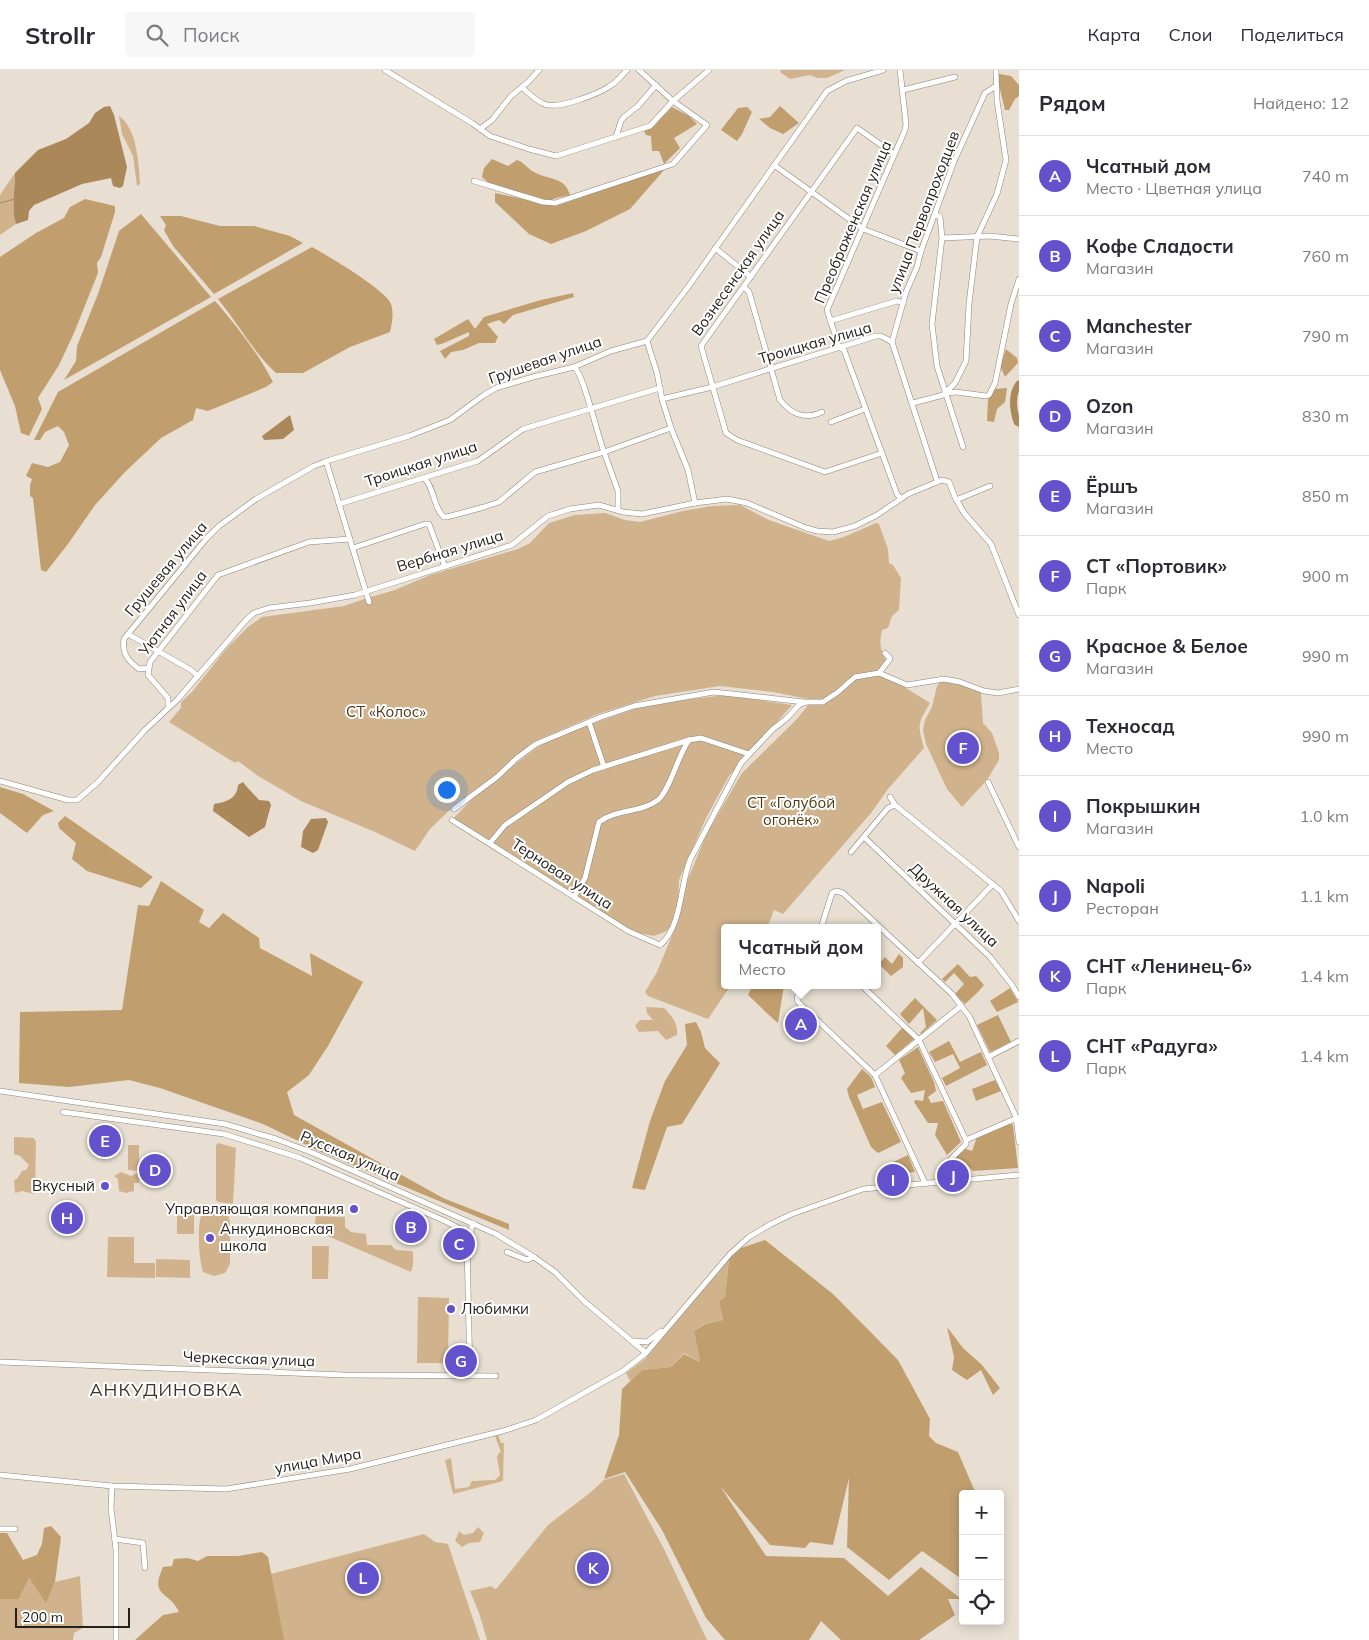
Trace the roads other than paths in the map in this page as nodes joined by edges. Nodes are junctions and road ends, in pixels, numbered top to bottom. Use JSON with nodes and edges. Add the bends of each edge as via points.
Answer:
{"nodes":[{"id":1,"x":385,"y":70,"type":"edge"},
{"id":2,"x":539,"y":70,"type":"edge"},
{"id":3,"x":627,"y":70,"type":"edge"},
{"id":4,"x":639,"y":70,"type":"edge"},
{"id":5,"x":709,"y":70,"type":"edge"},
{"id":6,"x":883,"y":70,"type":"edge"},
{"id":7,"x":900,"y":70,"type":"edge"},
{"id":8,"x":996,"y":70,"type":"edge"},
{"id":9,"x":955,"y":77,"type":"dead end"},
{"id":10,"x":656,"y":85,"type":"junction"},
{"id":11,"x":996,"y":86,"type":"junction"},
{"id":12,"x":522,"y":87,"type":"junction"},
{"id":13,"x":903,"y":90,"type":"junction"},
{"id":14,"x":673,"y":102,"type":"junction"},
{"id":15,"x":480,"y":129,"type":"junction"},
{"id":16,"x":616,"y":137,"type":"junction"},
{"id":17,"x":894,"y":154,"type":"junction"},
{"id":18,"x":774,"y":165,"type":"junction"},
{"id":19,"x":474,"y":181,"type":"dead end"},
{"id":20,"x":811,"y":192,"type":"junction"},
{"id":21,"x":935,"y":214,"type":"junction"},
{"id":22,"x":863,"y":229,"type":"junction"},
{"id":23,"x":977,"y":237,"type":"junction"},
{"id":24,"x":942,"y":238,"type":"junction"},
{"id":25,"x":1019,"y":239,"type":"edge"},
{"id":26,"x":715,"y":248,"type":"junction"},
{"id":27,"x":921,"y":251,"type":"junction"},
{"id":28,"x":751,"y":277,"type":"junction"},
{"id":29,"x":1019,"y":279,"type":"edge"},
{"id":30,"x":744,"y":287,"type":"junction"},
{"id":31,"x":903,"y":304,"type":"junction"},
{"id":32,"x":830,"y":321,"type":"junction"},
{"id":33,"x":647,"y":341,"type":"junction"},
{"id":34,"x":892,"y":342,"type":"junction"},
{"id":35,"x":839,"y":347,"type":"junction"},
{"id":36,"x":574,"y":367,"type":"junction"},
{"id":37,"x":771,"y":368,"type":"junction"},
{"id":38,"x":712,"y":387,"type":"junction"},
{"id":39,"x":660,"y":388,"type":"junction"},
{"id":40,"x":946,"y":393,"type":"junction"},
{"id":41,"x":662,"y":399,"type":"junction"},
{"id":42,"x":913,"y":403,"type":"junction"},
{"id":43,"x":590,"y":409,"type":"junction"},
{"id":44,"x":866,"y":409,"type":"junction"},
{"id":45,"x":822,"y":412,"type":"dead end"},
{"id":46,"x":831,"y":422,"type":"dead end"},
{"id":47,"x":671,"y":428,"type":"junction"},
{"id":48,"x":963,"y":447,"type":"dead end"},
{"id":49,"x":604,"y":452,"type":"junction"},
{"id":50,"x":882,"y":454,"type":"junction"},
{"id":51,"x":326,"y":461,"type":"junction"},
{"id":52,"x":424,"y":478,"type":"junction"},
{"id":53,"x":937,"y":481,"type":"junction"},
{"id":54,"x":990,"y":486,"type":"dead end"},
{"id":55,"x":901,"y":499,"type":"junction"},
{"id":56,"x":956,"y":500,"type":"junction"},
{"id":57,"x":695,"y":503,"type":"junction"},
{"id":58,"x":339,"y":504,"type":"junction"},
{"id":59,"x":618,"y":509,"type":"junction"},
{"id":60,"x":350,"y":539,"type":"junction"},
{"id":61,"x":353,"y":548,"type":"junction"},
{"id":62,"x":445,"y":567,"type":"junction"},
{"id":63,"x":365,"y":591,"type":"junction"},
{"id":64,"x":369,"y":602,"type":"dead end"},
{"id":65,"x":1019,"y":614,"type":"edge"},
{"id":66,"x":128,"y":634,"type":"junction"},
{"id":67,"x":158,"y":651,"type":"junction"},
{"id":68,"x":884,"y":653,"type":"dead end"},
{"id":69,"x":148,"y":668,"type":"junction"},
{"id":70,"x":879,"y":674,"type":"junction"},
{"id":71,"x":198,"y":676,"type":"junction"},
{"id":72,"x":1019,"y":690,"type":"edge"},
{"id":73,"x":805,"y":702,"type":"junction"},
{"id":74,"x":168,"y":707,"type":"junction"},
{"id":75,"x":589,"y":722,"type":"junction"},
{"id":76,"x":689,"y":740,"type":"junction"},
{"id":77,"x":749,"y":754,"type":"junction"},
{"id":78,"x":604,"y":767,"type":"junction"},
{"id":79,"x":0,"y":781,"type":"edge"},
{"id":80,"x":988,"y":782,"type":"dead end"},
{"id":81,"x":890,"y":797,"type":"dead end"},
{"id":82,"x":895,"y":805,"type":"junction"},
{"id":83,"x":454,"y":809,"type":"dead end"},
{"id":84,"x":452,"y":820,"type":"dead end"},
{"id":85,"x":865,"y":838,"type":"junction"},
{"id":86,"x":490,"y":843,"type":"junction"},
{"id":87,"x":1019,"y":847,"type":"edge"},
{"id":88,"x":852,"y":852,"type":"dead end"},
{"id":89,"x":993,"y":884,"type":"junction"},
{"id":90,"x":574,"y":896,"type":"junction"},
{"id":91,"x":1019,"y":920,"type":"edge"},
{"id":92,"x":821,"y":924,"type":"edge"},
{"id":93,"x":876,"y":924,"type":"edge"},
{"id":94,"x":955,"y":924,"type":"junction"},
{"id":95,"x":881,"y":928,"type":"edge"},
{"id":96,"x":918,"y":963,"type":"junction"},
{"id":97,"x":800,"y":989,"type":"edge"},
{"id":98,"x":865,"y":989,"type":"edge"},
{"id":99,"x":1019,"y":997,"type":"edge"},
{"id":100,"x":961,"y":1006,"type":"junction"},
{"id":101,"x":919,"y":1040,"type":"junction"},
{"id":102,"x":1019,"y":1041,"type":"edge"},
{"id":103,"x":988,"y":1057,"type":"junction"},
{"id":104,"x":875,"y":1075,"type":"junction"},
{"id":105,"x":0,"y":1091,"type":"edge"},
{"id":106,"x":64,"y":1112,"type":"dead end"},
{"id":107,"x":1018,"y":1117,"type":"edge"},
{"id":108,"x":966,"y":1140,"type":"junction"},
{"id":109,"x":1019,"y":1142,"type":"edge"},
{"id":110,"x":1019,"y":1175,"type":"edge"},
{"id":111,"x":943,"y":1181,"type":"junction"},
{"id":112,"x":925,"y":1183,"type":"junction"},
{"id":113,"x":472,"y":1222,"type":"junction"},
{"id":114,"x":470,"y":1234,"type":"junction"},
{"id":115,"x":508,"y":1252,"type":"dead end"},
{"id":116,"x":534,"y":1257,"type":"junction"},
{"id":117,"x":670,"y":1325,"type":"junction"},
{"id":118,"x":626,"y":1338,"type":"junction"},
{"id":119,"x":646,"y":1353,"type":"junction"},
{"id":120,"x":0,"y":1362,"type":"edge"},
{"id":121,"x":470,"y":1376,"type":"junction"},
{"id":122,"x":496,"y":1376,"type":"dead end"},
{"id":123,"x":0,"y":1475,"type":"edge"},
{"id":124,"x":112,"y":1486,"type":"junction"},
{"id":125,"x":0,"y":1529,"type":"edge"},
{"id":126,"x":15,"y":1529,"type":"dead end"},
{"id":127,"x":115,"y":1539,"type":"junction"},
{"id":128,"x":145,"y":1568,"type":"dead end"},
{"id":129,"x":116,"y":1640,"type":"edge"}],
"edges":[{"from":1,"to":15,"type":"street"},
{"from":2,"to":12,"type":"street"},
{"from":3,"to":12,"type":"street","via":[[600,92],[562,105],[544,104]]},
{"from":4,"to":10,"type":"street"},
{"from":5,"to":14,"type":"street"},
{"from":6,"to":18,"type":"street","via":[[846,81],[827,91]]},
{"from":7,"to":13,"type":"street","name":"Преображенская улица"},
{"from":8,"to":11,"type":"street"},
{"from":9,"to":13,"type":"street"},
{"from":10,"to":14,"type":"street"},
{"from":10,"to":16,"type":"street","via":[[624,117]]},
{"from":11,"to":21,"type":"street","name":"улица Первопроходцев","via":[[985,93],[955,159]]},
{"from":11,"to":23,"type":"street","via":[[1006,160],[997,194]]},
{"from":12,"to":15,"type":"street"},
{"from":13,"to":17,"type":"street","name":"Преображенская улица","via":[[906,124]]},
{"from":14,"to":16,"type":"street","via":[[650,126]]},
{"from":14,"to":19,"type":"street","via":[[707,125],[673,164],[560,202],[543,202]]},
{"from":15,"to":16,"type":"street","via":[[496,138],[556,156]]},
{"from":17,"to":20,"type":"street","name":"Вознесенская улица","via":[[857,128]]},
{"from":17,"to":22,"type":"street","name":"Преображенская улица"},
{"from":18,"to":20,"type":"street"},
{"from":18,"to":26,"type":"street"},
{"from":20,"to":22,"type":"street"},
{"from":20,"to":28,"type":"street","name":"Вознесенская улица"},
{"from":21,"to":24,"type":"street","via":[[940,217]]},
{"from":21,"to":27,"type":"street","name":"улица Первопроходцев"},
{"from":22,"to":27,"type":"street"},
{"from":22,"to":32,"type":"street","name":"Преображенская улица","via":[[827,310]]},
{"from":23,"to":24,"type":"street"},
{"from":23,"to":25,"type":"street"},
{"from":23,"to":40,"type":"street","via":[[966,362]]},
{"from":24,"to":40,"type":"street","via":[[932,324],[937,366]]},
{"from":26,"to":28,"type":"street"},
{"from":26,"to":33,"type":"street"},
{"from":27,"to":31,"type":"street","name":"улица Первопроходцев"},
{"from":28,"to":30,"type":"street","name":"Вознесенская улица"},
{"from":29,"to":40,"type":"street","via":[[995,383],[989,395]]},
{"from":30,"to":37,"type":"street","via":[[749,292]]},
{"from":30,"to":38,"type":"street","name":"Вознесенская улица","via":[[701,346]]},
{"from":31,"to":32,"type":"street","via":[[896,301]]},
{"from":31,"to":34,"type":"street","name":"улица Первопроходцев"},
{"from":32,"to":35,"type":"street","name":"Преображенская улица"},
{"from":33,"to":36,"type":"street","name":"Грушевая улица","via":[[611,351]]},
{"from":33,"to":39,"type":"street"},
{"from":34,"to":35,"type":"street","name":"Троицкая улица","via":[[876,336]]},
{"from":34,"to":42,"type":"street","name":"Троицкая улица"},
{"from":35,"to":37,"type":"street","name":"Троицкая улица"},
{"from":35,"to":44,"type":"street","name":"Преображенская улица","via":[[844,350]]},
{"from":36,"to":43,"type":"street","via":[[579,372]]},
{"from":36,"to":51,"type":"street","name":"Грушевая улица","via":[[496,388],[450,420]]},
{"from":37,"to":38,"type":"street","name":"Троицкая улица"},
{"from":37,"to":45,"type":"street","via":[[780,400],[786,408],[798,415],[812,416]]},
{"from":38,"to":41,"type":"street","name":"Троицкая улица"},
{"from":38,"to":50,"type":"street","name":"Вознесенская улица","via":[[726,433],[738,440],[826,472]]},
{"from":39,"to":41,"type":"street"},
{"from":39,"to":43,"type":"street","name":"Троицкая улица"},
{"from":40,"to":42,"type":"street"},
{"from":40,"to":48,"type":"street"},
{"from":41,"to":47,"type":"street"},
{"from":42,"to":53,"type":"street","name":"Троицкая улица"},
{"from":43,"to":49,"type":"street"},
{"from":43,"to":52,"type":"street","name":"Троицкая улица","via":[[523,429],[478,461]]},
{"from":44,"to":46,"type":"street"},
{"from":44,"to":50,"type":"street","name":"Преображенская улица"},
{"from":47,"to":49,"type":"street"},
{"from":47,"to":57,"type":"street","via":[[688,470]]},
{"from":49,"to":52,"type":"street","via":[[535,472],[498,502],[444,517],[430,484]]},
{"from":49,"to":59,"type":"street","via":[[618,491]]},
{"from":50,"to":55,"type":"street","name":"Преображенская улица"},
{"from":51,"to":58,"type":"street"},
{"from":51,"to":66,"type":"street","name":"Грушевая улица","via":[[256,499],[219,526]]},
{"from":52,"to":58,"type":"street","name":"Троицкая улица"},
{"from":53,"to":55,"type":"street","name":"Вербная улица"},
{"from":53,"to":56,"type":"street","via":[[949,482]]},
{"from":54,"to":56,"type":"street"},
{"from":55,"to":57,"type":"street","name":"Вербная улица","via":[[855,526],[833,532],[806,528],[738,500]]},
{"from":56,"to":65,"type":"street","via":[[991,544]]},
{"from":57,"to":59,"type":"street","name":"Вербная улица","via":[[642,514]]},
{"from":58,"to":60,"type":"street"},
{"from":59,"to":62,"type":"street","name":"Вербная улица","via":[[599,505],[561,511],[548,516],[512,545]]},
{"from":60,"to":61,"type":"street"},
{"from":60,"to":67,"type":"street","name":"Уютная улица","via":[[309,542],[218,575]]},
{"from":61,"to":62,"type":"street","via":[[429,524]]},
{"from":61,"to":63,"type":"street"},
{"from":62,"to":63,"type":"street","name":"Вербная улица"},
{"from":63,"to":64,"type":"street"},
{"from":63,"to":71,"type":"street","name":"Вербная улица","via":[[270,608],[254,614]]},
{"from":66,"to":67,"type":"street"},
{"from":66,"to":69,"type":"street","name":"Грушевая улица","via":[[123,650],[129,661],[139,669]]},
{"from":67,"to":69,"type":"street","name":"Уютная улица"},
{"from":67,"to":71,"type":"street"},
{"from":68,"to":70,"type":"street","via":[[890,659]]},
{"from":69,"to":74,"type":"street","name":"Уютная улица","via":[[148,675],[168,698]]},
{"from":70,"to":72,"type":"street","via":[[907,686],[944,678],[984,692]]},
{"from":70,"to":73,"type":"street","via":[[855,677],[823,702]]},
{"from":71,"to":74,"type":"street","name":"Вербная улица"},
{"from":73,"to":75,"type":"street","via":[[707,693],[642,704]]},
{"from":73,"to":77,"type":"street"},
{"from":74,"to":79,"type":"street","name":"Вербная улица","via":[[77,800]]},
{"from":75,"to":78,"type":"street"},
{"from":75,"to":83,"type":"street","via":[[527,750]]},
{"from":76,"to":77,"type":"street","via":[[701,738]]},
{"from":76,"to":78,"type":"street"},
{"from":76,"to":90,"type":"street","via":[[659,799],[599,822],[585,878]]},
{"from":77,"to":90,"type":"street","name":"Терновая улица","via":[[741,763],[690,860],[678,914],[662,944],[628,931]]},
{"from":78,"to":86,"type":"street","via":[[568,782],[542,799],[505,826]]},
{"from":80,"to":87,"type":"street"},
{"from":81,"to":82,"type":"street"},
{"from":82,"to":85,"type":"street","via":[[870,826]]},
{"from":82,"to":89,"type":"street"},
{"from":84,"to":86,"type":"street","name":"Терновая улица"},
{"from":85,"to":88,"type":"street"},
{"from":85,"to":94,"type":"street","name":"Дружная улица"},
{"from":86,"to":90,"type":"street","name":"Терновая улица"},
{"from":89,"to":91,"type":"street"},
{"from":89,"to":94,"type":"street"},
{"from":92,"to":93,"type":"street","via":[[832,893],[836,891],[843,893]]},
{"from":94,"to":96,"type":"street"},
{"from":94,"to":99,"type":"street","name":"Дружная улица","via":[[995,962]]},
{"from":95,"to":96,"type":"street"},
{"from":96,"to":100,"type":"street"},
{"from":97,"to":104,"type":"street","via":[[798,1002]]},
{"from":98,"to":101,"type":"street"},
{"from":100,"to":101,"type":"street"},
{"from":100,"to":103,"type":"street"},
{"from":101,"to":104,"type":"street"},
{"from":101,"to":108,"type":"street"},
{"from":102,"to":103,"type":"street"},
{"from":103,"to":107,"type":"street"},
{"from":104,"to":112,"type":"street"},
{"from":105,"to":113,"type":"street","name":"Русская улица","via":[[224,1124],[313,1153]]},
{"from":106,"to":114,"type":"street","via":[[224,1134],[300,1158]]},
{"from":107,"to":108,"type":"street"},
{"from":107,"to":109,"type":"street"},
{"from":108,"to":111,"type":"street","via":[[966,1144],[944,1167]]},
{"from":110,"to":111,"type":"street"},
{"from":111,"to":112,"type":"street"},
{"from":112,"to":117,"type":"street","via":[[850,1192],[762,1228],[730,1254]]},
{"from":113,"to":114,"type":"street"},
{"from":113,"to":116,"type":"street","name":"Русская улица"},
{"from":114,"to":121,"type":"street","via":[[467,1243]]},
{"from":115,"to":116,"type":"street","via":[[527,1260]]},
{"from":116,"to":118,"type":"street","name":"Русская улица","via":[[555,1272]]},
{"from":117,"to":118,"type":"street","via":[[647,1342]]},
{"from":117,"to":119,"type":"street","name":"улица Мира"},
{"from":118,"to":119,"type":"street","name":"Русская улица"},
{"from":119,"to":124,"type":"street","name":"улица Мира","via":[[617,1376],[536,1420],[377,1463],[226,1489]]},
{"from":120,"to":121,"type":"street","name":"Черкесская улица","via":[[345,1375]]},
{"from":121,"to":122,"type":"street","name":"Черкесская улица"},
{"from":123,"to":124,"type":"street","name":"улица Мира"},
{"from":124,"to":127,"type":"street"},
{"from":125,"to":126,"type":"street"},
{"from":127,"to":128,"type":"street","via":[[143,1543]]},
{"from":127,"to":129,"type":"street"}]}
